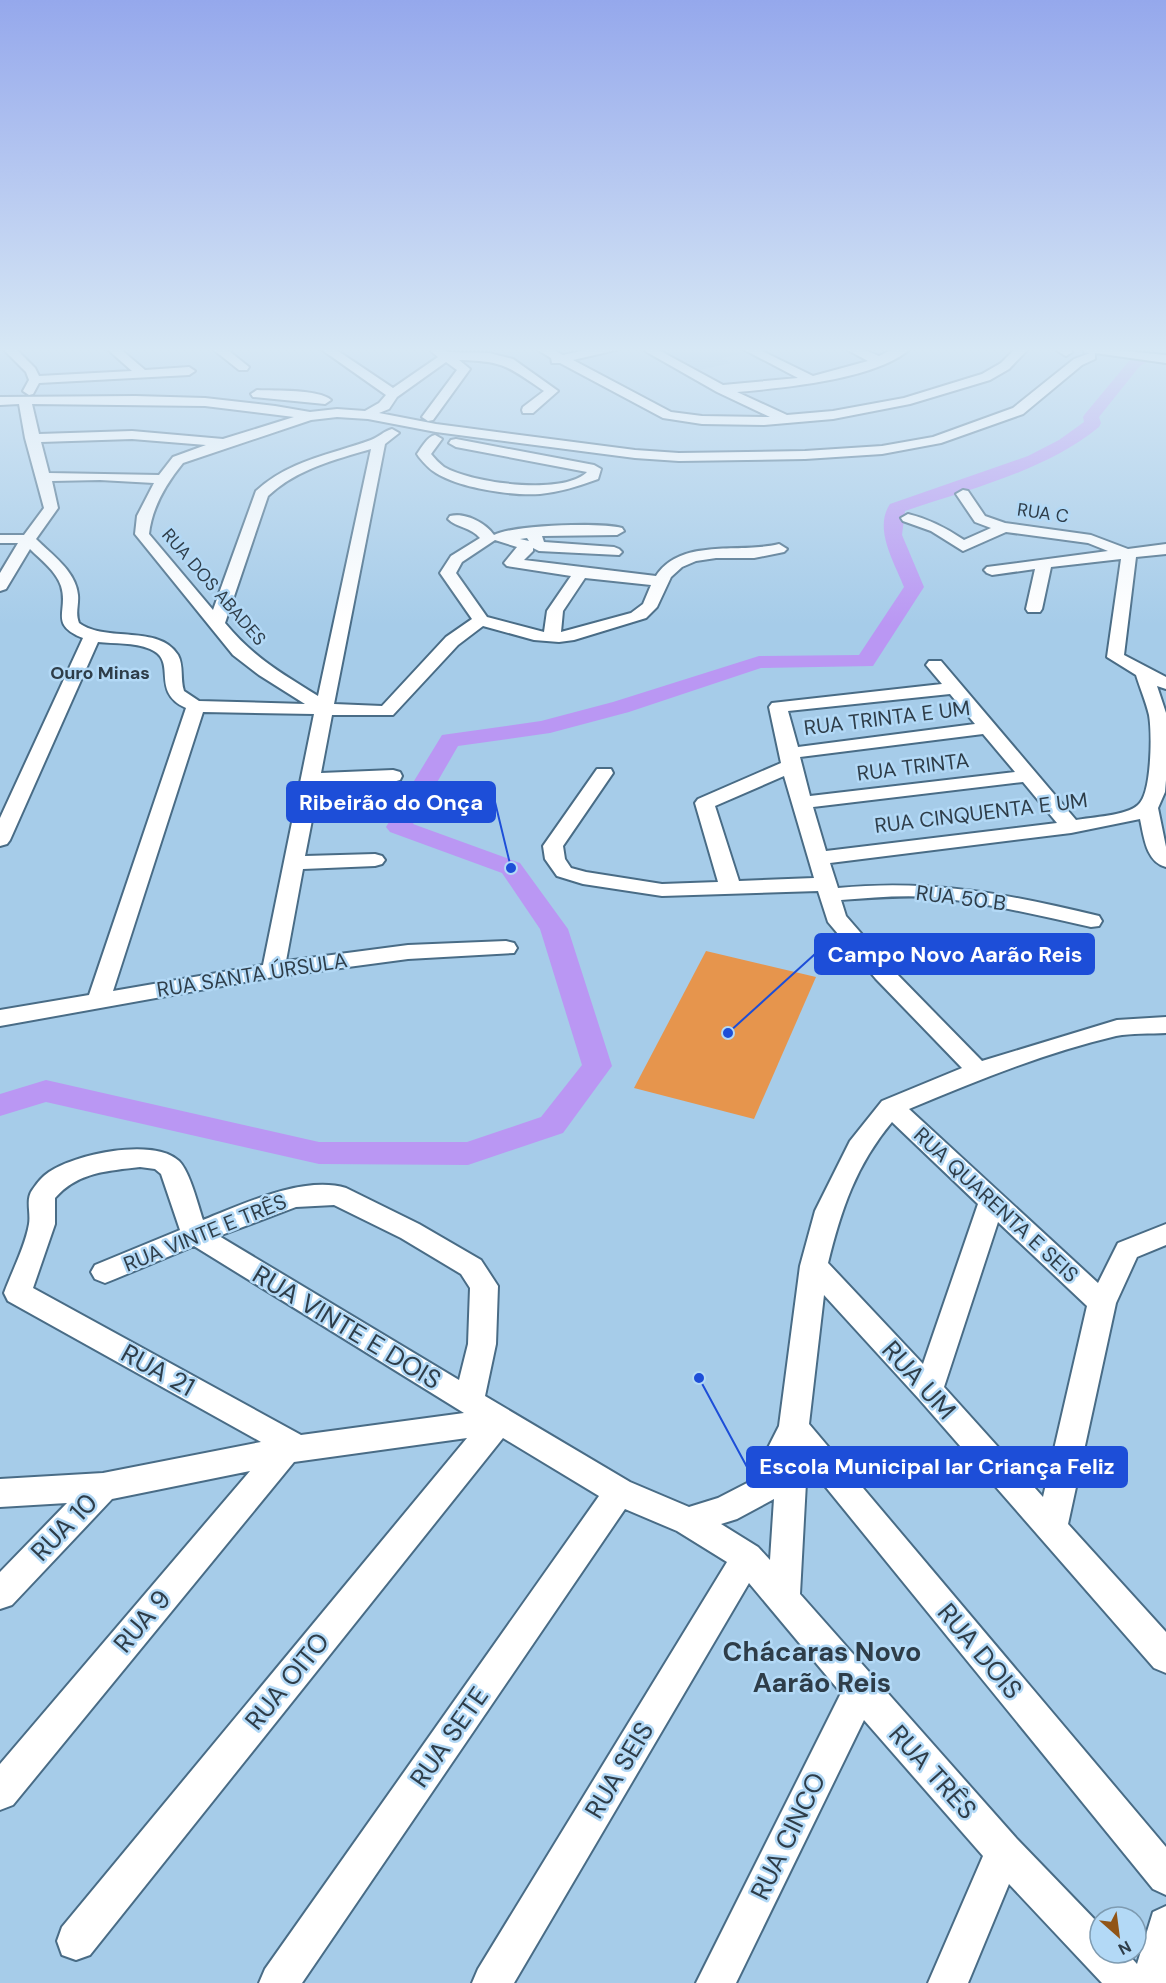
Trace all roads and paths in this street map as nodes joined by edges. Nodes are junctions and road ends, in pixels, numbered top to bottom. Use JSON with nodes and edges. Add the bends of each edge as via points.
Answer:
{"nodes":[{"id":1,"x":435,"y":439,"type":"edge"},
{"id":2,"x":32,"y":440,"type":"edge"},
{"id":3,"x":194,"y":440,"type":"edge"},
{"id":4,"x":235,"y":440,"type":"edge"},
{"id":5,"x":379,"y":440,"type":"edge"},
{"id":6,"x":385,"y":440,"type":"edge"},
{"id":7,"x":438,"y":440,"type":"edge"},
{"id":8,"x":532,"y":440,"type":"edge"},
{"id":9,"x":937,"y":440,"type":"edge"},
{"id":10,"x":227,"y":442,"type":"junction"},
{"id":11,"x":44,"y":477,"type":"junction"},
{"id":12,"x":163,"y":479,"type":"junction"},
{"id":13,"x":963,"y":494,"type":"dead end"},
{"id":14,"x":908,"y":518,"type":"dead end"},
{"id":15,"x":455,"y":519,"type":"dead end"},
{"id":16,"x":1004,"y":527,"type":"junction"},
{"id":17,"x":617,"y":531,"type":"dead end"},
{"id":18,"x":532,"y":532,"type":"junction"},
{"id":19,"x":494,"y":538,"type":"junction"},
{"id":20,"x":0,"y":539,"type":"edge"},
{"id":21,"x":28,"y":539,"type":"junction"},
{"id":22,"x":779,"y":549,"type":"dead end"},
{"id":23,"x":1166,"y":549,"type":"edge"},
{"id":24,"x":614,"y":552,"type":"dead end"},
{"id":25,"x":1129,"y":555,"type":"junction"},
{"id":26,"x":1044,"y":564,"type":"junction"},
{"id":27,"x":992,"y":570,"type":"dead end"},
{"id":28,"x":582,"y":571,"type":"junction"},
{"id":29,"x":659,"y":581,"type":"junction"},
{"id":30,"x":0,"y":586,"type":"edge"},
{"id":31,"x":1034,"y":609,"type":"dead end"},
{"id":32,"x":481,"y":620,"type":"junction"},
{"id":33,"x":217,"y":623,"type":"junction"},
{"id":34,"x":92,"y":636,"type":"junction"},
{"id":35,"x":552,"y":638,"type":"junction"},
{"id":36,"x":935,"y":665,"type":"dead end"},
{"id":37,"x":1144,"y":672,"type":"junction"},
{"id":38,"x":1166,"y":684,"type":"edge"},
{"id":39,"x":954,"y":688,"type":"junction"},
{"id":40,"x":196,"y":706,"type":"junction"},
{"id":41,"x":324,"y":708,"type":"junction"},
{"id":42,"x":989,"y":728,"type":"junction"},
{"id":43,"x":790,"y":760,"type":"junction"},
{"id":44,"x":604,"y":773,"type":"dead end"},
{"id":45,"x":393,"y":776,"type":"dead end"},
{"id":46,"x":1029,"y":776,"type":"junction"},
{"id":47,"x":310,"y":779,"type":"junction"},
{"id":48,"x":802,"y":803,"type":"junction"},
{"id":49,"x":1148,"y":808,"type":"junction"},
{"id":50,"x":1071,"y":827,"type":"junction"},
{"id":51,"x":0,"y":840,"type":"edge"},
{"id":52,"x":819,"y":858,"type":"junction"},
{"id":53,"x":375,"y":860,"type":"dead end"},
{"id":54,"x":1166,"y":861,"type":"edge"},
{"id":55,"x":294,"y":863,"type":"junction"},
{"id":56,"x":730,"y":887,"type":"junction"},
{"id":57,"x":829,"y":889,"type":"junction"},
{"id":58,"x":1091,"y":921,"type":"dead end"},
{"id":59,"x":506,"y":948,"type":"dead end"},
{"id":60,"x":273,"y":970,"type":"junction"},
{"id":61,"x":99,"y":1000,"type":"junction"},
{"id":62,"x":0,"y":1018,"type":"edge"},
{"id":63,"x":1166,"y":1025,"type":"edge"},
{"id":64,"x":978,"y":1071,"type":"junction"},
{"id":65,"x":891,"y":1107,"type":"junction"},
{"id":66,"x":992,"y":1202,"type":"junction"},
{"id":67,"x":195,"y":1234,"type":"junction"},
{"id":68,"x":1166,"y":1234,"type":"edge"},
{"id":69,"x":814,"y":1266,"type":"junction"},
{"id":70,"x":105,"y":1272,"type":"dead end"},
{"id":71,"x":9,"y":1298,"type":"edge"},
{"id":72,"x":1102,"y":1303,"type":"junction"},
{"id":73,"x":929,"y":1390,"type":"junction"},
{"id":74,"x":469,"y":1401,"type":"junction"},
{"id":75,"x":498,"y":1421,"type":"junction"},
{"id":76,"x":794,"y":1427,"type":"junction"},
{"id":77,"x":292,"y":1449,"type":"junction"},
{"id":78,"x":104,"y":1487,"type":"junction"},
{"id":79,"x":619,"y":1492,"type":"junction"},
{"id":80,"x":0,"y":1493,"type":"edge"},
{"id":81,"x":688,"y":1521,"type":"junction"},
{"id":82,"x":1052,"y":1528,"type":"junction"},
{"id":83,"x":747,"y":1557,"type":"junction"},
{"id":84,"x":0,"y":1594,"type":"edge"},
{"id":85,"x":783,"y":1600,"type":"junction"},
{"id":86,"x":1166,"y":1657,"type":"edge"},
{"id":87,"x":860,"y":1690,"type":"junction"},
{"id":88,"x":0,"y":1792,"type":"edge"},
{"id":89,"x":1004,"y":1852,"type":"junction"},
{"id":90,"x":1166,"y":1876,"type":"edge"},
{"id":91,"x":1166,"y":1925,"type":"edge"},
{"id":92,"x":1088,"y":1940,"type":"edge"},
{"id":93,"x":76,"y":1941,"type":"dead end"},
{"id":94,"x":1112,"y":1965,"type":"edge"},
{"id":95,"x":279,"y":1983,"type":"edge"},
{"id":96,"x":492,"y":1983,"type":"edge"},
{"id":97,"x":716,"y":1983,"type":"edge"},
{"id":98,"x":948,"y":1983,"type":"edge"},
{"id":99,"x":1129,"y":1983,"type":"edge"},
{"id":100,"x":1152,"y":1983,"type":"edge"}],
"edges":[{"from":1,"to":7,"type":"street","via":[[424,454],[430,462],[441,471],[486,483],[530,490],[553,488],[593,476],[594,470]]},
{"from":2,"to":11,"type":"street"},
{"from":3,"to":10,"type":"street"},
{"from":4,"to":10,"type":"street","name":"RUA DOS ABADES"},
{"from":5,"to":33,"type":"street","via":[[291,472],[273,481],[261,494]]},
{"from":6,"to":41,"type":"street"},
{"from":8,"to":9,"type":"street","via":[[679,457],[805,454],[893,448]]},
{"from":10,"to":12,"type":"street","name":"RUA DOS ABADES","via":[[178,460]]},
{"from":11,"to":12,"type":"street"},
{"from":11,"to":21,"type":"street","via":[[51,508]]},
{"from":12,"to":33,"type":"street","name":"RUA DOS ABADES","via":[[144,516],[142,534]]},
{"from":13,"to":16,"type":"street","name":"RUA C","via":[[980,519]]},
{"from":14,"to":16,"type":"street","via":[[936,528],[963,546]]},
{"from":15,"to":19,"type":"street"},
{"from":16,"to":25,"type":"street","name":"RUA C","via":[[1091,539]]},
{"from":17,"to":18,"type":"street"},
{"from":18,"to":19,"type":"street"},
{"from":18,"to":24,"type":"street","via":[[539,546]]},
{"from":19,"to":28,"type":"street","via":[[525,545],[525,551],[512,563]]},
{"from":19,"to":32,"type":"street","via":[[456,558],[448,573]]},
{"from":20,"to":21,"type":"street"},
{"from":21,"to":30,"type":"street"},
{"from":21,"to":34,"type":"street","via":[[63,576],[70,592],[68,618],[75,629]]},
{"from":22,"to":29,"type":"street","via":[[764,554],[713,552],[677,564]]},
{"from":23,"to":25,"type":"street"},
{"from":25,"to":26,"type":"street"},
{"from":25,"to":37,"type":"street","via":[[1115,657]]},
{"from":26,"to":27,"type":"street"},
{"from":26,"to":31,"type":"street"},
{"from":28,"to":29,"type":"street"},
{"from":28,"to":35,"type":"street","via":[[555,611]]},
{"from":29,"to":35,"type":"street","via":[[645,612],[628,620]]},
{"from":32,"to":35,"type":"street"},
{"from":32,"to":41,"type":"street","via":[[452,641],[387,711]]},
{"from":33,"to":41,"type":"street","name":"RUA DOS ABADES","via":[[239,651]]},
{"from":34,"to":40,"type":"street","via":[[154,645],[167,652],[174,664],[173,688],[179,697]]},
{"from":34,"to":51,"type":"street"},
{"from":36,"to":39,"type":"street"},
{"from":37,"to":38,"type":"street"},
{"from":37,"to":49,"type":"street","via":[[1158,716],[1160,752],[1155,792]]},
{"from":39,"to":42,"type":"street"},
{"from":39,"to":43,"type":"street","via":[[778,707]]},
{"from":40,"to":41,"type":"street"},
{"from":40,"to":61,"type":"street"},
{"from":41,"to":47,"type":"street"},
{"from":42,"to":43,"type":"street","name":"RUA TRINTA E UM"},
{"from":42,"to":46,"type":"street"},
{"from":43,"to":48,"type":"street"},
{"from":43,"to":56,"type":"street","name":"RUA TRINTA E UM","via":[[705,803]]},
{"from":44,"to":56,"type":"street","name":"RUA 50 B","via":[[553,846],[555,859],[564,872],[583,879],[662,890]]},
{"from":45,"to":47,"type":"street"},
{"from":46,"to":48,"type":"street","name":"RUA TRINTA"},
{"from":46,"to":50,"type":"street"},
{"from":47,"to":55,"type":"street"},
{"from":48,"to":52,"type":"street"},
{"from":49,"to":50,"type":"street","name":"RUA CINQUENTA E UM","via":[[1132,816]]},
{"from":49,"to":54,"type":"street","via":[[1156,848]]},
{"from":50,"to":52,"type":"street","name":"RUA CINQUENTA E UM"},
{"from":52,"to":57,"type":"street"},
{"from":53,"to":55,"type":"street"},
{"from":55,"to":60,"type":"street"},
{"from":56,"to":57,"type":"street","name":"RUA 50 B"},
{"from":57,"to":58,"type":"street","name":"RUA 50 B","via":[[928,891],[1010,903]]},
{"from":57,"to":64,"type":"street","via":[[836,916],[877,966]]},
{"from":59,"to":60,"type":"street","name":"RUA SANTA ÚRSULA","via":[[408,952]]},
{"from":60,"to":61,"type":"street","name":"RUA SANTA ÚRSULA"},
{"from":61,"to":62,"type":"street","name":"RUA SANTA ÚRSULA"},
{"from":63,"to":64,"type":"street","via":[[1117,1028]]},
{"from":64,"to":65,"type":"street"},
{"from":65,"to":66,"type":"street","name":"RUA QUARENTA E SEIS"},
{"from":65,"to":69,"type":"street","via":[[862,1141],[828,1211]]},
{"from":66,"to":72,"type":"street","name":"RUA QUARENTA E SEIS"},
{"from":66,"to":73,"type":"street"},
{"from":67,"to":70,"type":"street","name":"RUA VINTE E TRÊS"},
{"from":67,"to":71,"type":"street","via":[[172,1168],[161,1160],[140,1158],[80,1167],[57,1179],[42,1196],[42,1224]]},
{"from":67,"to":74,"type":"street","name":"RUA VINTE E DOIS"},
{"from":67,"to":74,"type":"street","name":"RUA VINTE E TRÊS","via":[[295,1197],[337,1195],[471,1267],[484,1286],[482,1344]]},
{"from":68,"to":72,"type":"street","via":[[1127,1250]]},
{"from":69,"to":73,"type":"street","name":"RUA UM"},
{"from":69,"to":76,"type":"street"},
{"from":71,"to":77,"type":"street","name":"RUA 21"},
{"from":72,"to":82,"type":"street"},
{"from":73,"to":82,"type":"street","name":"RUA UM"},
{"from":74,"to":75,"type":"street","name":"RUA VINTE E DOIS"},
{"from":75,"to":77,"type":"street"},
{"from":75,"to":79,"type":"street","name":"RUA VINTE E DOIS"},
{"from":75,"to":93,"type":"street","name":"RUA OITO"},
{"from":76,"to":81,"type":"street","via":[[762,1491],[726,1509]]},
{"from":76,"to":85,"type":"street"},
{"from":76,"to":90,"type":"street","name":"RUA DOIS"},
{"from":77,"to":78,"type":"street"},
{"from":77,"to":88,"type":"street","name":"RUA 9"},
{"from":78,"to":80,"type":"street"},
{"from":78,"to":84,"type":"street","name":"RUA 10"},
{"from":79,"to":81,"type":"street","name":"RUA TRÊS"},
{"from":79,"to":95,"type":"street","name":"RUA SETE"},
{"from":81,"to":83,"type":"street","name":"RUA TRÊS"},
{"from":82,"to":86,"type":"street","name":"RUA UM"},
{"from":83,"to":85,"type":"street","name":"RUA TRÊS"},
{"from":83,"to":96,"type":"street","name":"RUA SEIS"},
{"from":85,"to":87,"type":"street","name":"RUA TRÊS"},
{"from":87,"to":89,"type":"street","name":"RUA TRÊS"},
{"from":87,"to":97,"type":"street","name":"RUA CINCO"},
{"from":89,"to":92,"type":"street","name":"RUA TRÊS"},
{"from":89,"to":98,"type":"street"},
{"from":91,"to":100,"type":"street"},
{"from":94,"to":99,"type":"street","name":"RUA TRÊS"}]}
